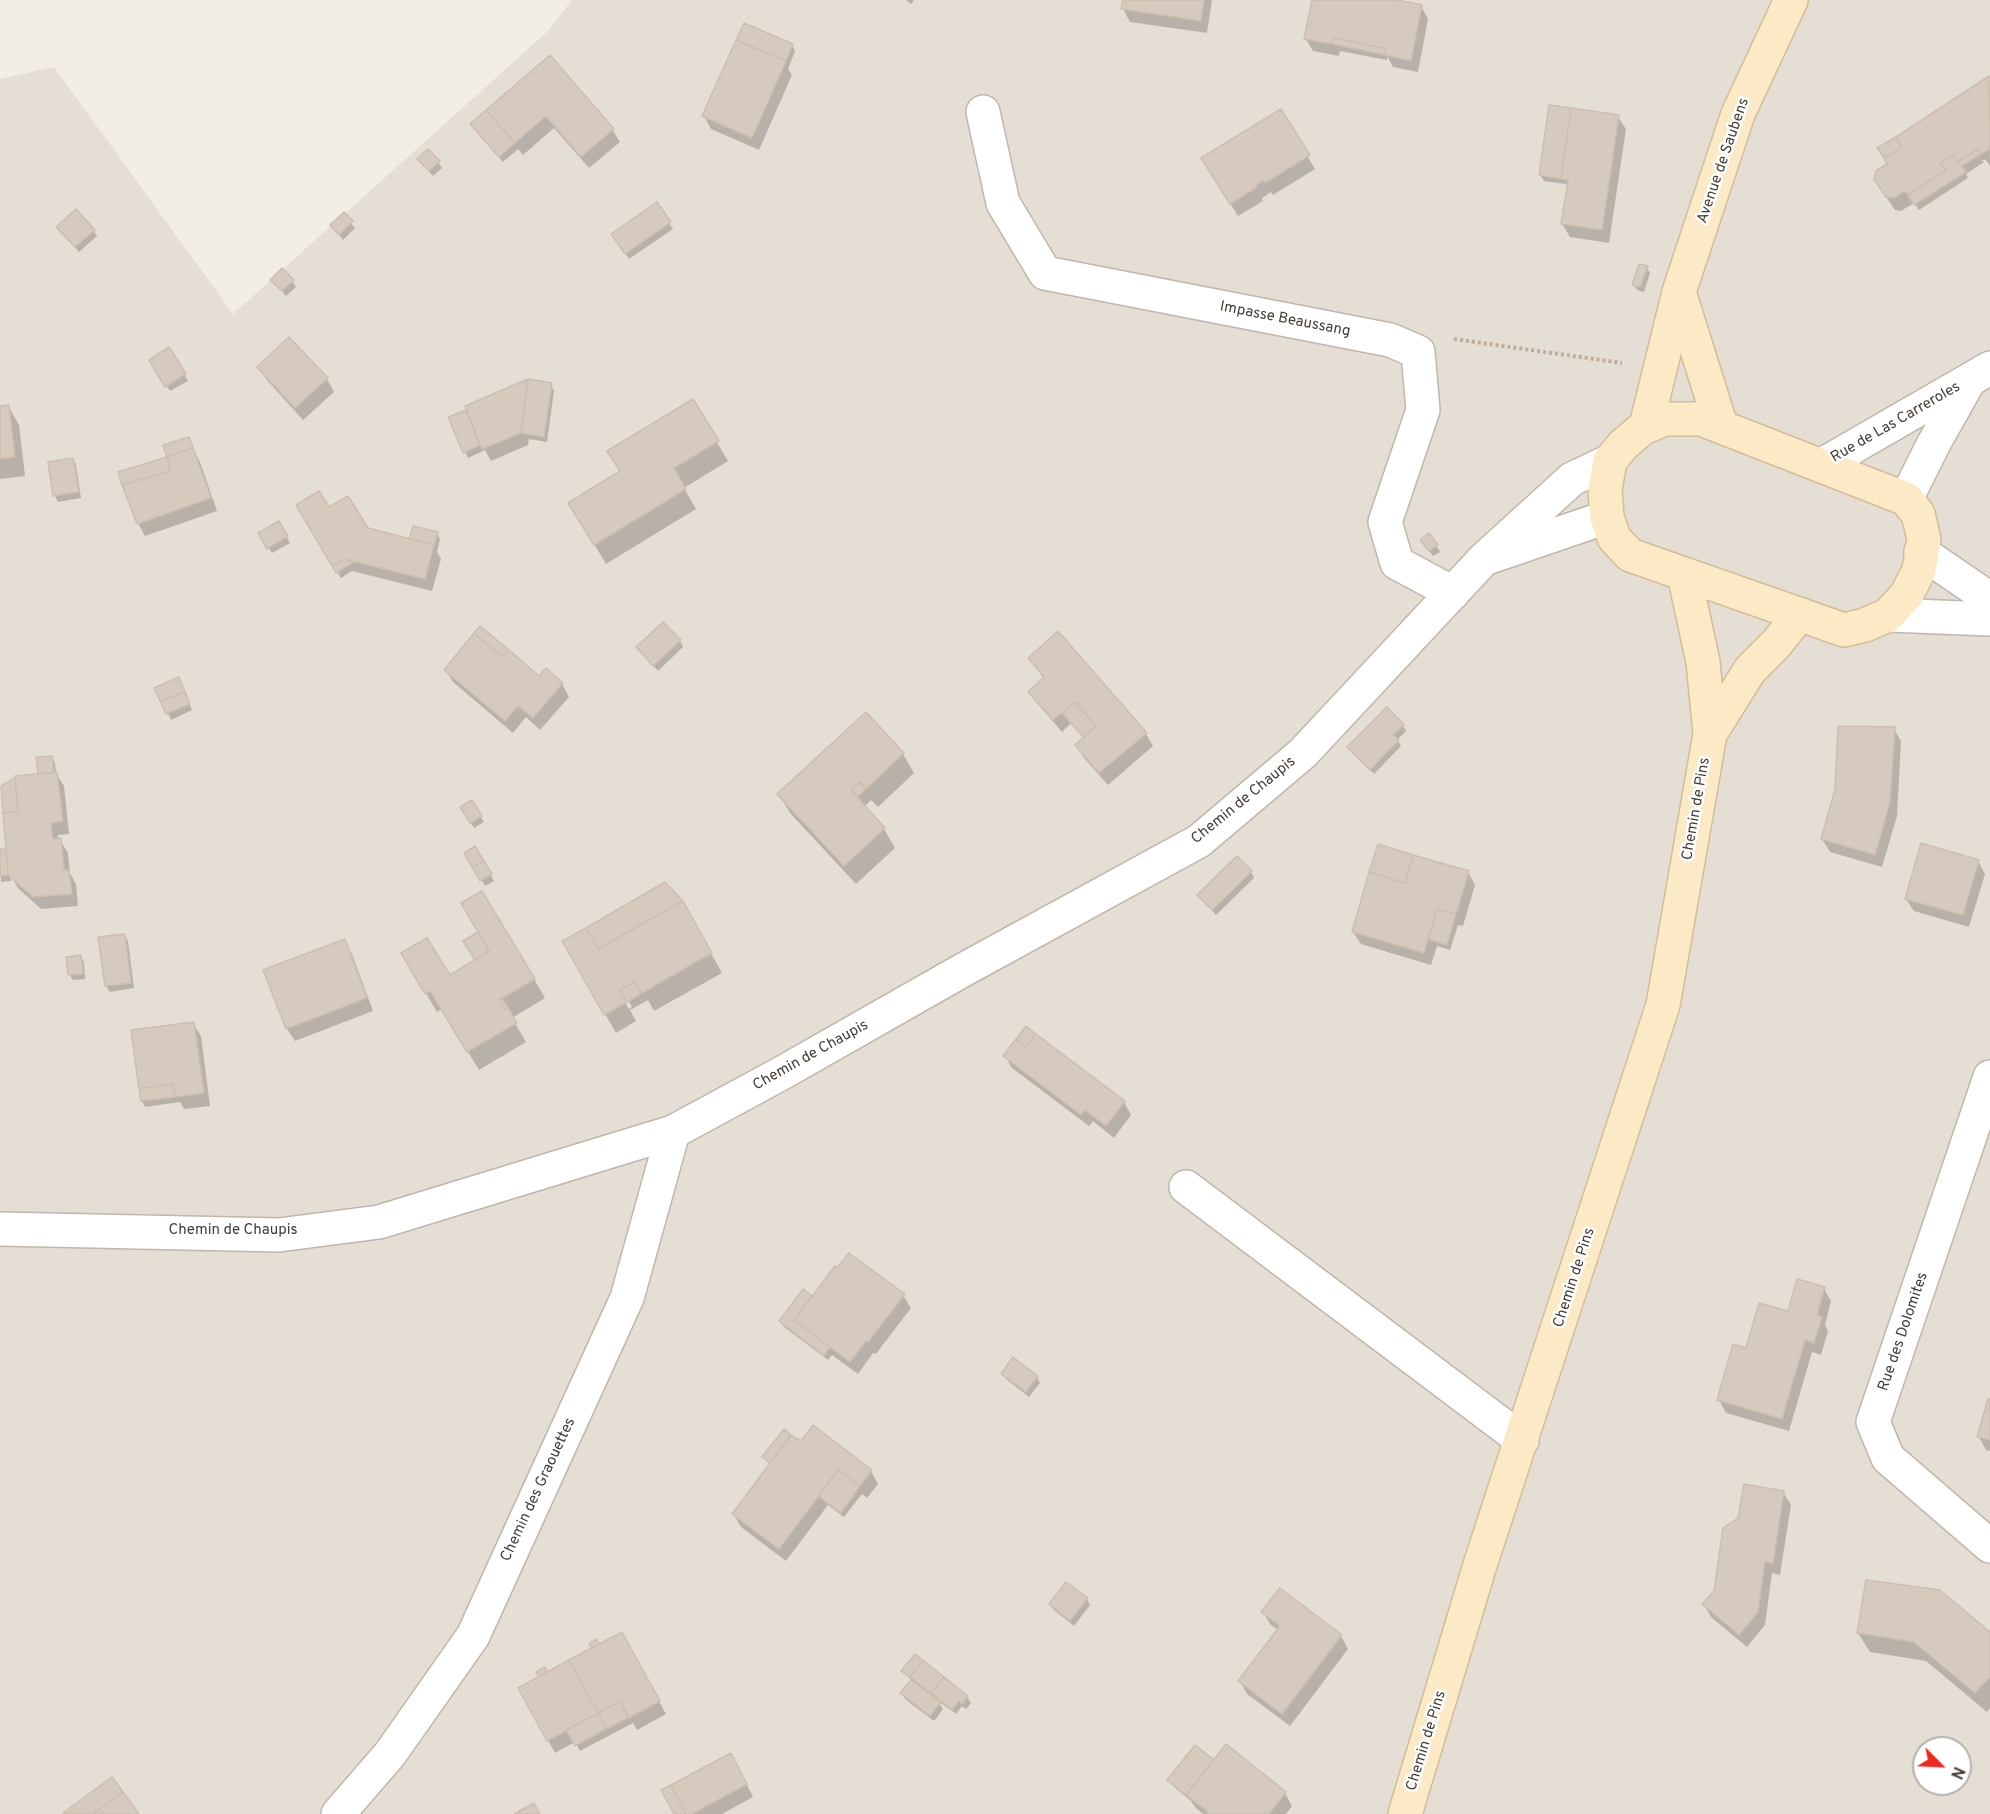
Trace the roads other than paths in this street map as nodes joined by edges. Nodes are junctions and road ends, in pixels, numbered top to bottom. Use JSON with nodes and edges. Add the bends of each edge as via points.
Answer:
{"nodes":[{"id":1,"x":1791,"y":0,"type":"edge"},
{"id":2,"x":983,"y":112,"type":"dead end"},
{"id":3,"x":1679,"y":292,"type":"junction"},
{"id":4,"x":1980,"y":374,"type":"edge"},
{"id":5,"x":1646,"y":426,"type":"junction"},
{"id":6,"x":1721,"y":426,"type":"junction"},
{"id":7,"x":1610,"y":461,"type":"junction"},
{"id":8,"x":1822,"y":465,"type":"junction"},
{"id":9,"x":1906,"y":499,"type":"junction"},
{"id":10,"x":1607,"y":517,"type":"junction"},
{"id":11,"x":1922,"y":552,"type":"junction"},
{"id":12,"x":1484,"y":559,"type":"junction"},
{"id":13,"x":1684,"y":574,"type":"junction"},
{"id":14,"x":1453,"y":593,"type":"junction"},
{"id":15,"x":1990,"y":599,"type":"edge"},
{"id":16,"x":1800,"y":614,"type":"junction"},
{"id":17,"x":1888,"y":615,"type":"junction"},
{"id":18,"x":1990,"y":619,"type":"edge"},
{"id":19,"x":1710,"y":734,"type":"junction"},
{"id":20,"x":1990,"y":1077,"type":"edge"},
{"id":21,"x":673,"y":1132,"type":"junction"},
{"id":22,"x":1186,"y":1187,"type":"dead end"},
{"id":23,"x":0,"y":1229,"type":"edge"},
{"id":24,"x":1522,"y":1440,"type":"junction"},
{"id":25,"x":1990,"y":1546,"type":"edge"},
{"id":26,"x":338,"y":1814,"type":"edge"},
{"id":27,"x":1405,"y":1814,"type":"edge"}],
"edges":[{"from":1,"to":3,"type":"street","name":"Avenue de Saubens","via":[[1738,114]]},
{"from":2,"to":14,"type":"street","name":"Impasse Beaussang","via":[[1003,203],[1045,273],[1390,340],[1418,352],[1423,410],[1385,522],[1397,563]]},
{"from":3,"to":5,"type":"street","name":"Avenue de Saubens"},
{"from":3,"to":6,"type":"street"},
{"from":4,"to":8,"type":"street","name":"Rue de Las Carreroles"},
{"from":4,"to":9,"type":"street","name":"Rue de Las Carreroles","via":[[1934,443]]},
{"from":5,"to":6,"type":"street","via":[[1664,419],[1701,419]]},
{"from":5,"to":7,"type":"street"},
{"from":6,"to":8,"type":"street"},
{"from":7,"to":10,"type":"street","via":[[1605,489]]},
{"from":7,"to":12,"type":"street","name":"Chemin de Chaupis","via":[[1572,479]]},
{"from":8,"to":9,"type":"street"},
{"from":9,"to":11,"type":"street","via":[[1918,514],[1924,539]]},
{"from":10,"to":12,"type":"street","name":"Chemin de Chaupis"},
{"from":10,"to":13,"type":"street","via":[[1614,538],[1630,555]]},
{"from":11,"to":15,"type":"street"},
{"from":11,"to":17,"type":"street","via":[[1919,570],[1907,594]]},
{"from":12,"to":14,"type":"street","name":"Chemin de Chaupis"},
{"from":13,"to":16,"type":"street"},
{"from":13,"to":19,"type":"street","name":"Chemin de Pins","via":[[1703,662]]},
{"from":14,"to":21,"type":"street","name":"Chemin de Chaupis","via":[[1303,753],[1198,841]]},
{"from":16,"to":17,"type":"street","via":[[1844,630]]},
{"from":16,"to":19,"type":"street","name":"Chemin de Pins","via":[[1750,670]]},
{"from":17,"to":18,"type":"street"},
{"from":19,"to":24,"type":"street","name":"Chemin de Pins","via":[[1663,1005]]},
{"from":20,"to":25,"type":"street","name":"Rue des Dolomites","via":[[1873,1422],[1888,1458]]},
{"from":21,"to":23,"type":"street","name":"Chemin de Chaupis","via":[[379,1222],[279,1235]]},
{"from":21,"to":26,"type":"street","name":"Chemin des Graouettes","via":[[627,1298],[472,1636],[390,1754]]},
{"from":22,"to":24,"type":"street"},
{"from":24,"to":27,"type":"street","name":"Chemin de Pins"}]}
